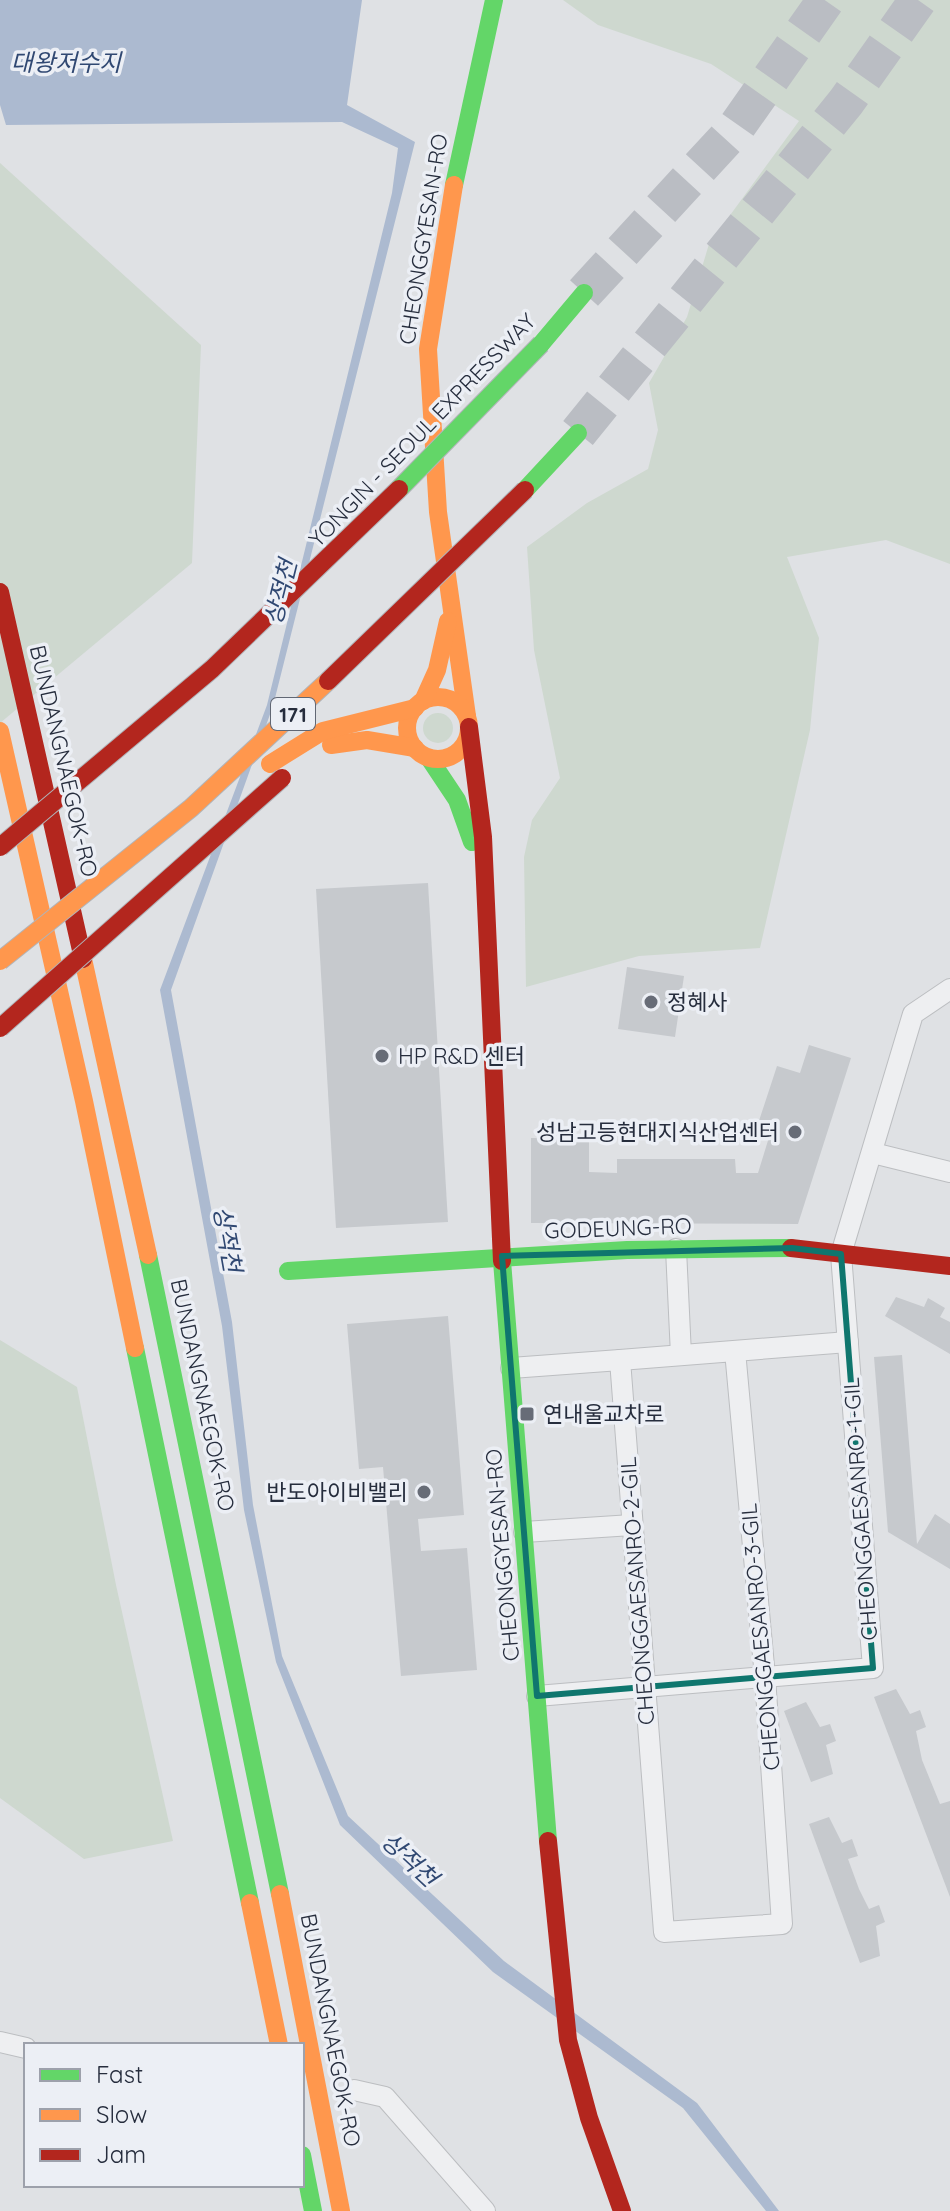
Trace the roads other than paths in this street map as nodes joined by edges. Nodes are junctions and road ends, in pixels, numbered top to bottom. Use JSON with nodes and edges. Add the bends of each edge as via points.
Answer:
{"nodes":[{"id":1,"x":494,"y":0,"type":"edge"},
{"id":2,"x":584,"y":293,"type":"tunnel mouth"},
{"id":3,"x":578,"y":433,"type":"tunnel mouth"},
{"id":4,"x":450,"y":583,"type":"junction"},
{"id":5,"x":0,"y":592,"type":"edge"},
{"id":6,"x":419,"y":704,"type":"junction"},
{"id":7,"x":468,"y":721,"type":"junction"},
{"id":8,"x":0,"y":731,"type":"edge"},
{"id":9,"x":422,"y":753,"type":"junction"},
{"id":10,"x":276,"y":771,"type":"junction"},
{"id":11,"x":0,"y":847,"type":"edge"},
{"id":12,"x":484,"y":887,"type":"junction"},
{"id":13,"x":0,"y":961,"type":"edge"},
{"id":14,"x":37,"y":964,"type":"dead end"},
{"id":15,"x":950,"y":989,"type":"edge"},
{"id":16,"x":0,"y":1028,"type":"edge"},
{"id":17,"x":873,"y":1153,"type":"junction"},
{"id":18,"x":950,"y":1172,"type":"edge"},
{"id":19,"x":676,"y":1249,"type":"junction"},
{"id":20,"x":841,"y":1254,"type":"junction"},
{"id":21,"x":502,"y":1256,"type":"junction"},
{"id":22,"x":950,"y":1266,"type":"edge"},
{"id":23,"x":288,"y":1271,"type":"dead end"},
{"id":24,"x":848,"y":1342,"type":"junction"},
{"id":25,"x":735,"y":1351,"type":"junction"},
{"id":26,"x":681,"y":1355,"type":"junction"},
{"id":27,"x":620,"y":1360,"type":"junction"},
{"id":28,"x":511,"y":1368,"type":"junction"},
{"id":29,"x":632,"y":1525,"type":"junction"},
{"id":30,"x":524,"y":1532,"type":"junction"},
{"id":31,"x":765,"y":1677,"type":"junction"},
{"id":32,"x":644,"y":1687,"type":"junction"},
{"id":33,"x":537,"y":1696,"type":"junction"},
{"id":34,"x":782,"y":1924,"type":"joint"},
{"id":35,"x":0,"y":2042,"type":"edge"},
{"id":36,"x":279,"y":2043,"type":"edge"},
{"id":37,"x":24,"y":2048,"type":"edge"},
{"id":38,"x":354,"y":2090,"type":"dead end"},
{"id":39,"x":304,"y":2165,"type":"edge"},
{"id":40,"x":313,"y":2211,"type":"edge"},
{"id":41,"x":341,"y":2211,"type":"edge"},
{"id":42,"x":485,"y":2211,"type":"edge"},
{"id":43,"x":622,"y":2211,"type":"edge"}],
"edges":[{"from":1,"to":4,"type":"main road","name":"CHEONGGYESAN-RO","via":[[466,119],[428,349],[435,483]]},
{"from":2,"to":11,"type":"main road","name":"YONGIN - SEOUL EXPRESSWAY","bridge":true,"via":[[334,556],[71,793]]},
{"from":3,"to":13,"type":"main road","number":"171","bridge":true,"via":[[395,619],[191,808]]},
{"from":4,"to":6,"type":"main road","name":"CHEONGGYESAN-RO","via":[[442,651]]},
{"from":4,"to":7,"type":"main road","name":"CHEONGGYESAN-RO"},
{"from":5,"to":41,"type":"main road","name":"BUNDANGNAEGOK-RO","via":[[188,1433]]},
{"from":6,"to":7,"type":"main road","via":[[443,697],[461,707]]},
{"from":6,"to":9,"type":"main road","via":[[407,728]]},
{"from":6,"to":10,"type":"main road","via":[[307,736]]},
{"from":7,"to":9,"type":"main road","via":[[468,737],[457,753],[439,759]]},
{"from":7,"to":12,"type":"main road","name":"CHEONGGYESAN-RO"},
{"from":8,"to":36,"type":"main road","via":[[84,1101]]},
{"from":9,"to":10,"type":"main road","via":[[386,741],[345,740]]},
{"from":9,"to":12,"type":"main road","name":"CHEONGGYESAN-RO","via":[[457,800]]},
{"from":10,"to":14,"type":"main road"},
{"from":10,"to":16,"type":"main road","bridge":true},
{"from":12,"to":21,"type":"main road","name":"CHEONGGYESAN-RO"},
{"from":15,"to":17,"type":"street","via":[[913,1014]]},
{"from":17,"to":18,"type":"street"},
{"from":17,"to":20,"type":"street"},
{"from":19,"to":20,"type":"main road","name":"GODEUNG-RO","via":[[792,1248]]},
{"from":19,"to":21,"type":"main road","name":"GODEUNG-RO"},
{"from":19,"to":26,"type":"street"},
{"from":20,"to":22,"type":"main road","name":"GODEUNG-RO"},
{"from":20,"to":24,"type":"street","name":"CHEONGGAESANRO-1-GIL"},
{"from":21,"to":23,"type":"main road","name":"GODEUNG-RO"},
{"from":21,"to":28,"type":"main road","name":"CHEONGGYESAN-RO"},
{"from":24,"to":25,"type":"street"},
{"from":24,"to":31,"type":"street","name":"CHEONGGAESANRO-1-GIL","via":[[873,1668]]},
{"from":25,"to":26,"type":"street"},
{"from":25,"to":31,"type":"street","name":"CHEONGGAESANRO-3-GIL"},
{"from":26,"to":27,"type":"street"},
{"from":27,"to":28,"type":"street"},
{"from":27,"to":29,"type":"street","name":"CHEONGGAESANRO-2-GIL"},
{"from":28,"to":30,"type":"main road","name":"CHEONGGYESAN-RO"},
{"from":29,"to":30,"type":"street"},
{"from":29,"to":32,"type":"street","name":"CHEONGGAESANRO-2-GIL"},
{"from":30,"to":33,"type":"main road","name":"CHEONGGYESAN-RO"},
{"from":31,"to":32,"type":"street","name":"CHEONGGAESANRO-1-GIL"},
{"from":31,"to":34,"type":"street","name":"CHEONGGAESANRO-3-GIL"},
{"from":32,"to":33,"type":"street","name":"CHEONGGAESANRO-1-GIL"},
{"from":32,"to":34,"type":"street","name":"CHEONGGAESANRO-2-GIL","via":[[664,1932]]},
{"from":33,"to":43,"type":"main road","name":"CHEONGGYESAN-RO","via":[[568,2040]]},
{"from":35,"to":37,"type":"street"},
{"from":38,"to":42,"type":"street","via":[[385,2097]]},
{"from":39,"to":40,"type":"main road"}]}
